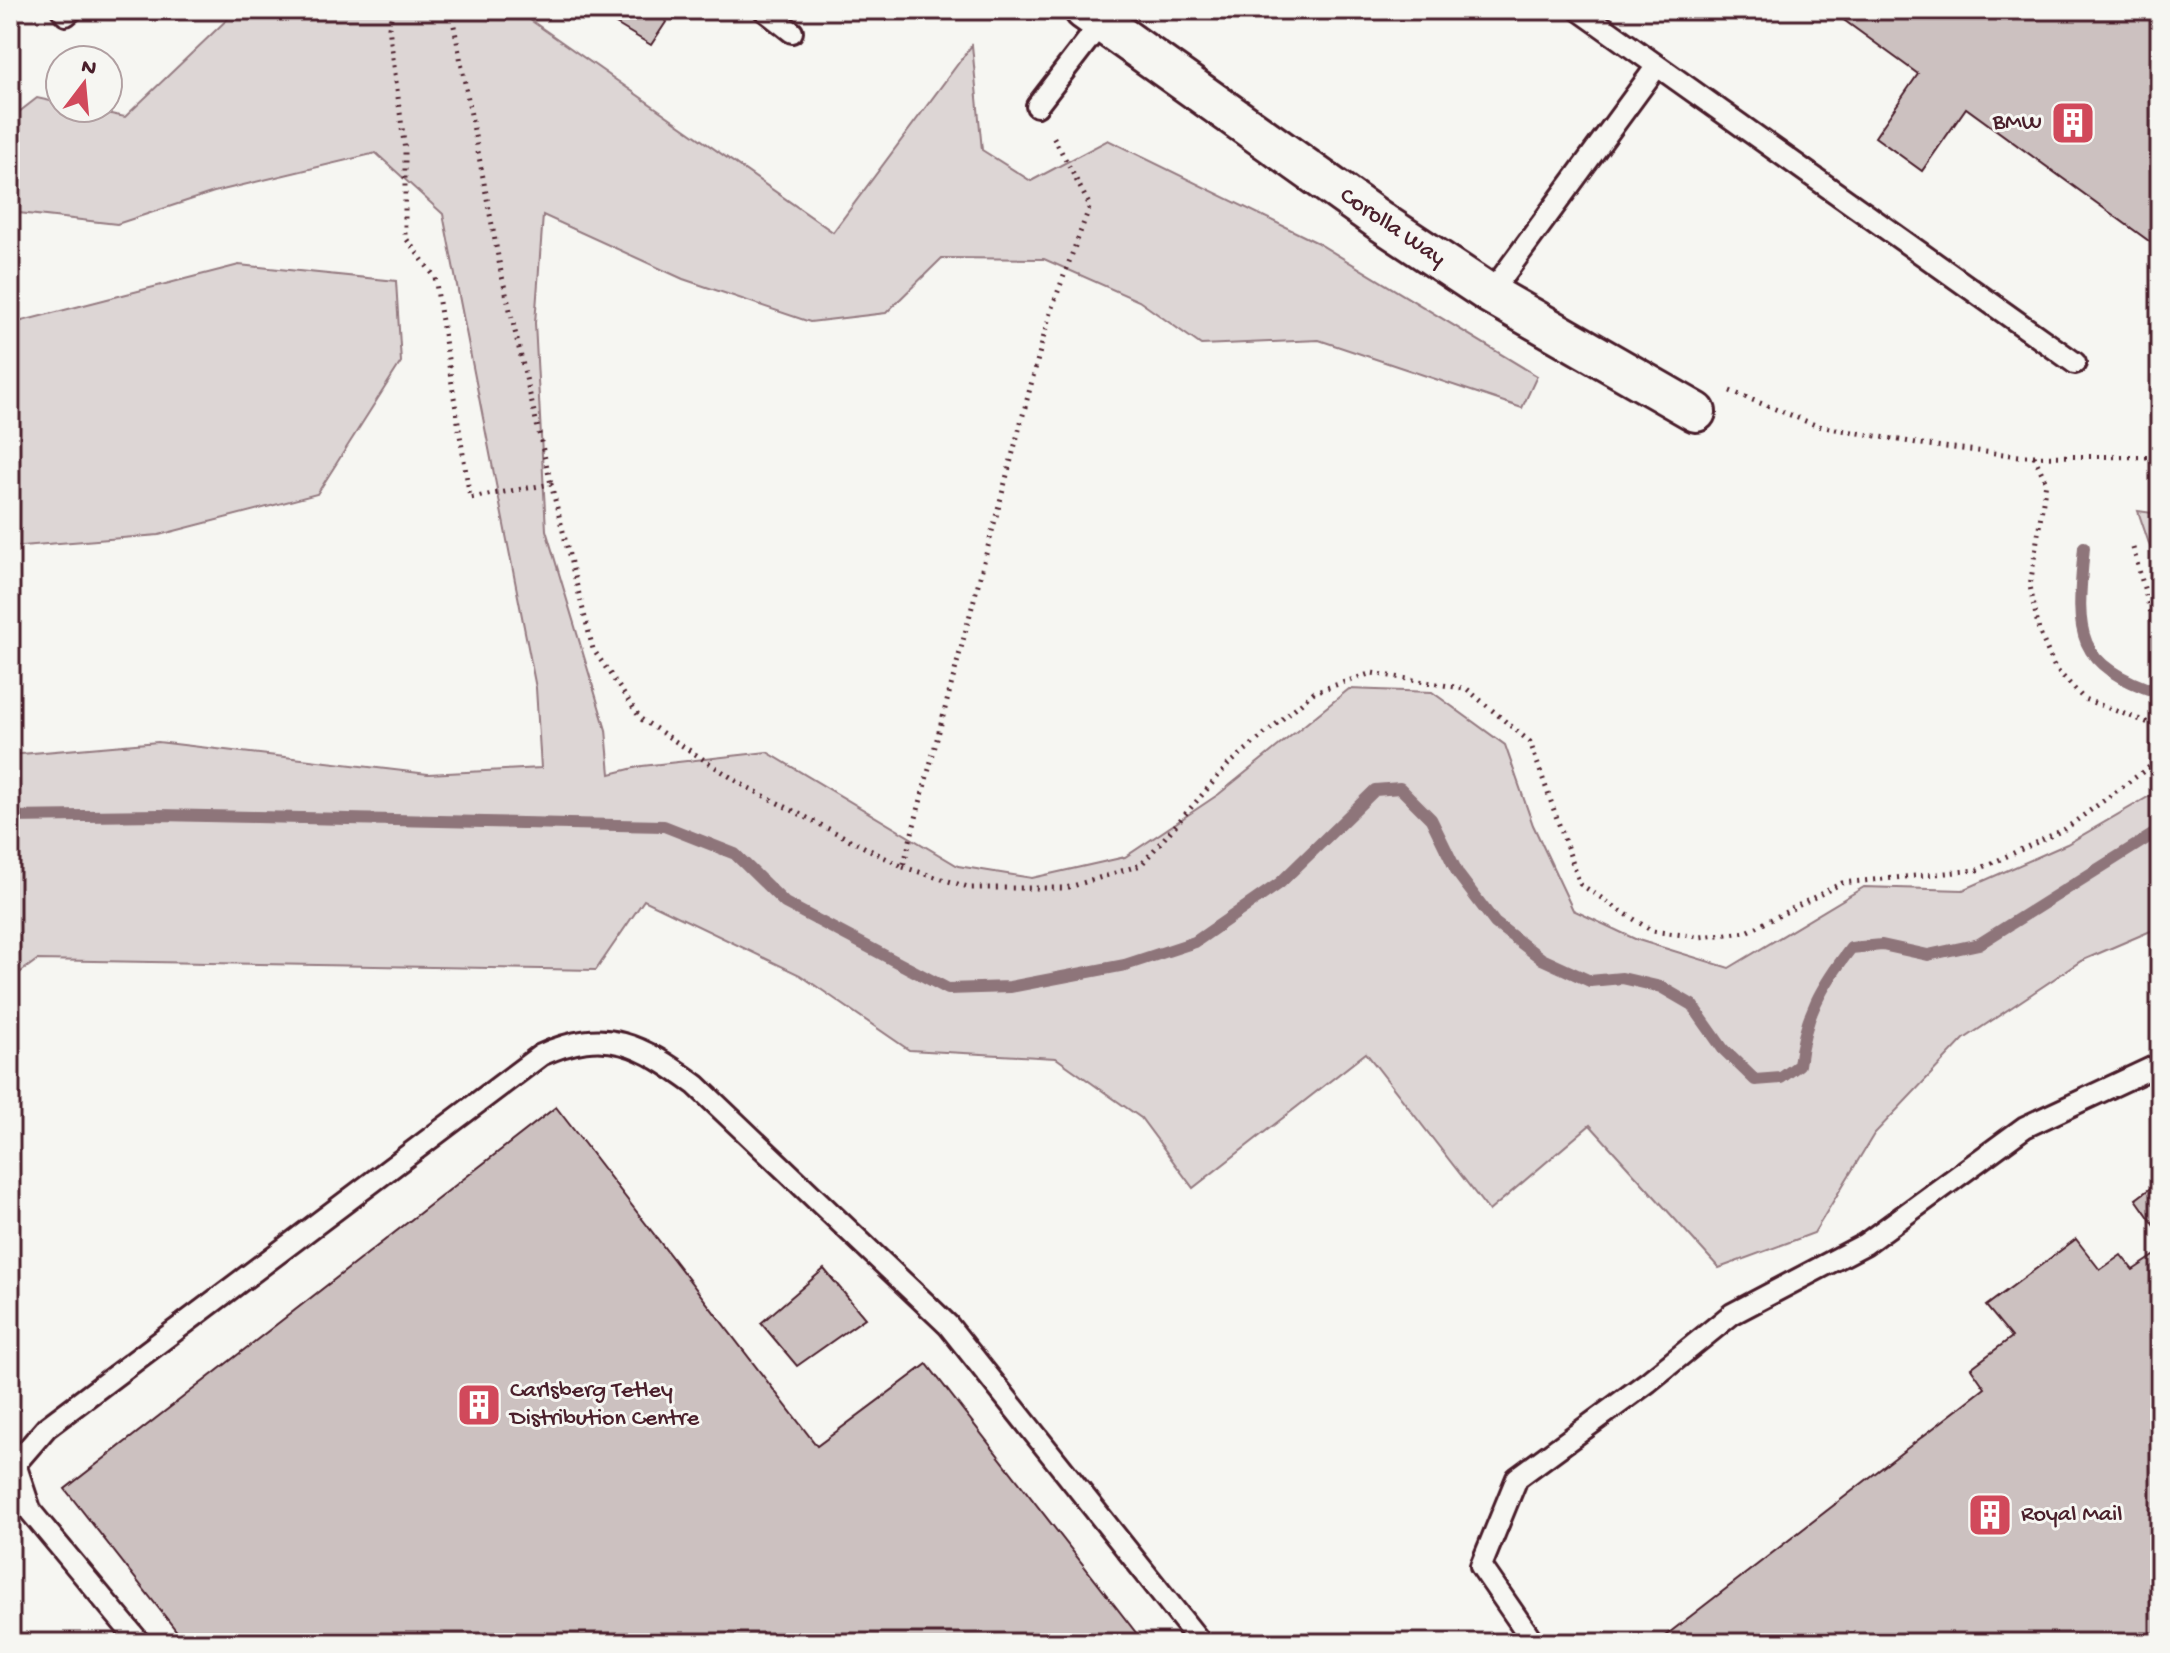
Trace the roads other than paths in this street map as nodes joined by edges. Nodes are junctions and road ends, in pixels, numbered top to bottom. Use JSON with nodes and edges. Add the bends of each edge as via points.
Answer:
{"nodes":[{"id":1,"x":62,"y":10,"type":"edge"},
{"id":2,"x":72,"y":10,"type":"edge"},
{"id":3,"x":764,"y":10,"type":"edge"},
{"id":4,"x":1579,"y":10,"type":"edge"},
{"id":5,"x":1092,"y":16,"type":"edge"},
{"id":6,"x":792,"y":32,"type":"dead end"},
{"id":7,"x":1657,"y":66,"type":"junction"},
{"id":8,"x":1037,"y":106,"type":"road end"},
{"id":9,"x":1490,"y":294,"type":"junction"},
{"id":10,"x":2075,"y":363,"type":"dead end"},
{"id":11,"x":1706,"y":398,"type":"road end"},
{"id":12,"x":2160,"y":1064,"type":"edge"},
{"id":13,"x":140,"y":1643,"type":"edge"},
{"id":14,"x":1201,"y":1643,"type":"edge"},
{"id":15,"x":1534,"y":1643,"type":"edge"}],
"edges":[{"from":1,"to":2,"type":"lane","via":[[66,15]]},
{"from":3,"to":6,"type":"lane"},
{"from":4,"to":7,"type":"lane"},
{"from":5,"to":8,"type":"lane","name":"Corolla Way"},
{"from":5,"to":9,"type":"street","name":"Corolla Way"},
{"from":7,"to":9,"type":"lane"},
{"from":7,"to":10,"type":"lane"},
{"from":9,"to":11,"type":"street","name":"Corolla Way"},
{"from":12,"to":15,"type":"lane","via":[[2025,1127],[1865,1244],[1732,1314],[1517,1478],[1481,1566]]},
{"from":13,"to":14,"type":"lane","via":[[31,1512],[15,1464],[47,1427],[541,1055],[571,1041],[608,1038],[652,1053],[696,1085],[948,1325]]}]}
